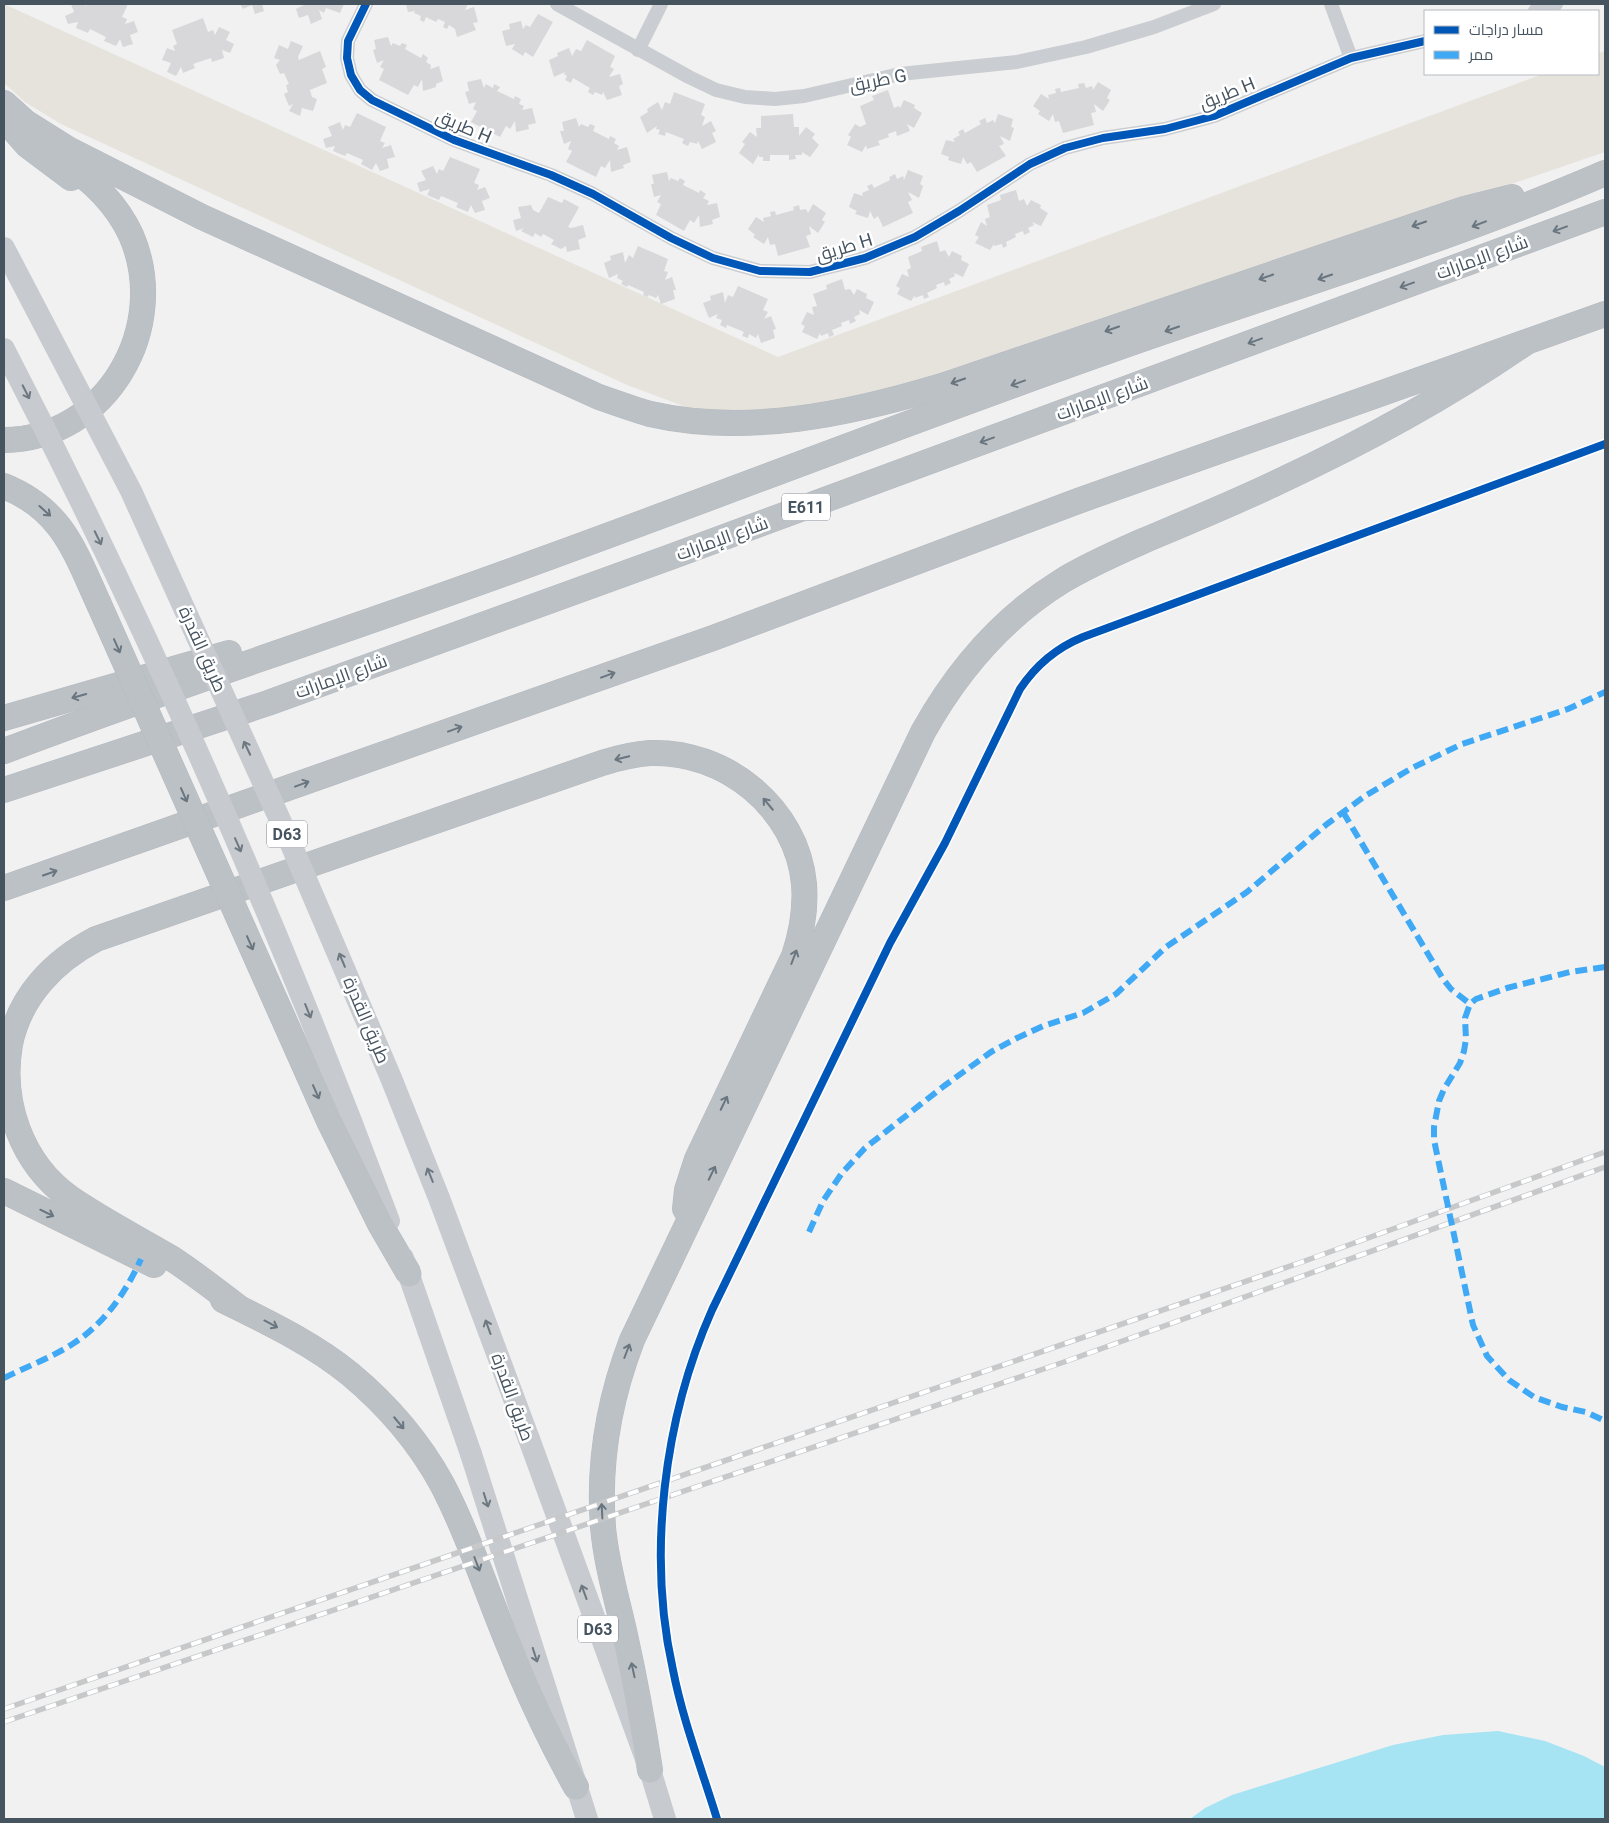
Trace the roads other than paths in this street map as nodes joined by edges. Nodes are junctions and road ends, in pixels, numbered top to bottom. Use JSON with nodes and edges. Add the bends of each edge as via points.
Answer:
{"nodes":[{"id":1,"x":366,"y":4,"type":"edge"},
{"id":2,"x":557,"y":4,"type":"edge"},
{"id":3,"x":662,"y":4,"type":"edge"},
{"id":4,"x":1214,"y":4,"type":"edge"},
{"id":5,"x":1331,"y":4,"type":"edge"},
{"id":6,"x":1556,"y":4,"type":"edge"},
{"id":7,"x":1538,"y":10,"type":"edge"},
{"id":8,"x":1424,"y":41,"type":"edge"},
{"id":9,"x":638,"y":50,"type":"junction"},
{"id":10,"x":1351,"y":58,"type":"junction"},
{"id":11,"x":4,"y":114,"type":"edge"},
{"id":12,"x":1605,"y":173,"type":"edge"},
{"id":13,"x":1568,"y":189,"type":"junction"},
{"id":14,"x":1605,"y":212,"type":"edge"},
{"id":15,"x":4,"y":248,"type":"edge"},
{"id":16,"x":1605,"y":314,"type":"edge"},
{"id":17,"x":1524,"y":343,"type":"junction"},
{"id":18,"x":4,"y":349,"type":"edge"},
{"id":19,"x":4,"y":424,"type":"edge"},
{"id":20,"x":4,"y":440,"type":"edge"},
{"id":21,"x":4,"y":486,"type":"edge"},
{"id":22,"x":544,"y":560,"type":"junction"},
{"id":23,"x":4,"y":718,"type":"edge"},
{"id":24,"x":4,"y":751,"type":"edge"},
{"id":25,"x":4,"y":790,"type":"edge"},
{"id":26,"x":4,"y":888,"type":"edge"},
{"id":27,"x":4,"y":1191,"type":"edge"},
{"id":28,"x":684,"y":1232,"type":"junction"},
{"id":29,"x":409,"y":1274,"type":"junction"},
{"id":30,"x":238,"y":1307,"type":"junction"},
{"id":31,"x":650,"y":1770,"type":"junction"},
{"id":32,"x":576,"y":1787,"type":"junction"},
{"id":33,"x":588,"y":1819,"type":"edge"},
{"id":34,"x":665,"y":1819,"type":"edge"}],
"edges":[{"from":1,"to":10,"type":"street","name":"طريق H","via":[[348,41],[347,58],[351,75],[360,90],[372,100],[454,140],[551,175],[593,194],[713,258],[760,272],[810,272],[865,258],[915,237],[1030,164],[1065,148],[1103,138],[1191,124]]},
{"from":2,"to":9,"type":"street","name":"طريق G"},
{"from":3,"to":9,"type":"street"},
{"from":4,"to":9,"type":"street","name":"طريق G","via":[[1154,27],[1017,62],[900,74],[804,96],[775,99],[745,97],[716,90]]},
{"from":5,"to":10,"type":"street"},
{"from":6,"to":7,"type":"street"},
{"from":8,"to":10,"type":"street","name":"طريق H"},
{"from":13,"to":11,"type":"highway","one_way":true,"via":[[1512,196],[1464,209],[888,402],[788,420],[709,422],[651,414],[582,389],[202,217],[113,173],[25,122]]},
{"from":11,"to":19,"type":"highway","via":[[27,144],[97,204],[122,248],[129,283],[121,336],[93,382],[72,400],[49,413],[33,420]]},
{"from":11,"to":20,"type":"highway","via":[[87,179],[112,204],[137,251],[143,303],[130,357],[96,403],[47,432],[29,438]]},
{"from":12,"to":13,"type":"highway"},
{"from":13,"to":22,"type":"highway","one_way":true,"via":[[1467,229],[1114,349]]},
{"from":14,"to":25,"type":"highway","name":"شارع الإمارات","number":"E611","one_way":true,"via":[[277,700]]},
{"from":31,"to":15,"type":"main road","name":"طريق القدرة","number":"D63","one_way":true,"bridge":true,"via":[[485,1318],[342,959],[131,491]]},
{"from":16,"to":17,"type":"highway"},
{"from":26,"to":17,"type":"highway","one_way":true,"via":[[704,641],[1078,500]]},
{"from":28,"to":17,"type":"highway","one_way":true,"via":[[923,732],[940,702],[982,648],[1033,601],[1092,564],[1277,483],[1353,445],[1452,392]]},
{"from":18,"to":29,"type":"main road","number":"D63","one_way":true,"bridge":true,"via":[[136,618],[240,848],[329,1064]]},
{"from":21,"to":29,"type":"highway","one_way":true,"bridge":true,"via":[[34,502],[59,525],[73,547],[329,1122]]},
{"from":22,"to":23,"type":"highway","one_way":true,"via":[[470,568],[242,649]]},
{"from":22,"to":24,"type":"highway"},
{"from":27,"to":30,"type":"highway","one_way":true},
{"from":28,"to":30,"type":"highway","one_way":true,"via":[[687,1190],[697,1159],[794,956],[802,932],[804,883],[790,836],[762,797],[722,768],[699,759],[650,753],[602,763],[96,939],[63,959],[36,987],[11,1039],[7,1075],[14,1119],[32,1159],[43,1174],[70,1198],[189,1270]]},
{"from":31,"to":28,"type":"highway","one_way":true,"via":[[638,1694],[607,1555],[602,1519],[602,1473],[608,1418],[622,1365]]},
{"from":29,"to":32,"type":"main road","number":"D63","one_way":true,"bridge":true,"via":[[471,1454]]},
{"from":30,"to":32,"type":"highway","one_way":true,"via":[[312,1346],[350,1374],[385,1407],[415,1443],[441,1483],[462,1525],[524,1682]]},
{"from":31,"to":34,"type":"main road","name":"طريق القدرة","number":"D63"},
{"from":32,"to":33,"type":"main road","number":"D63"}]}
